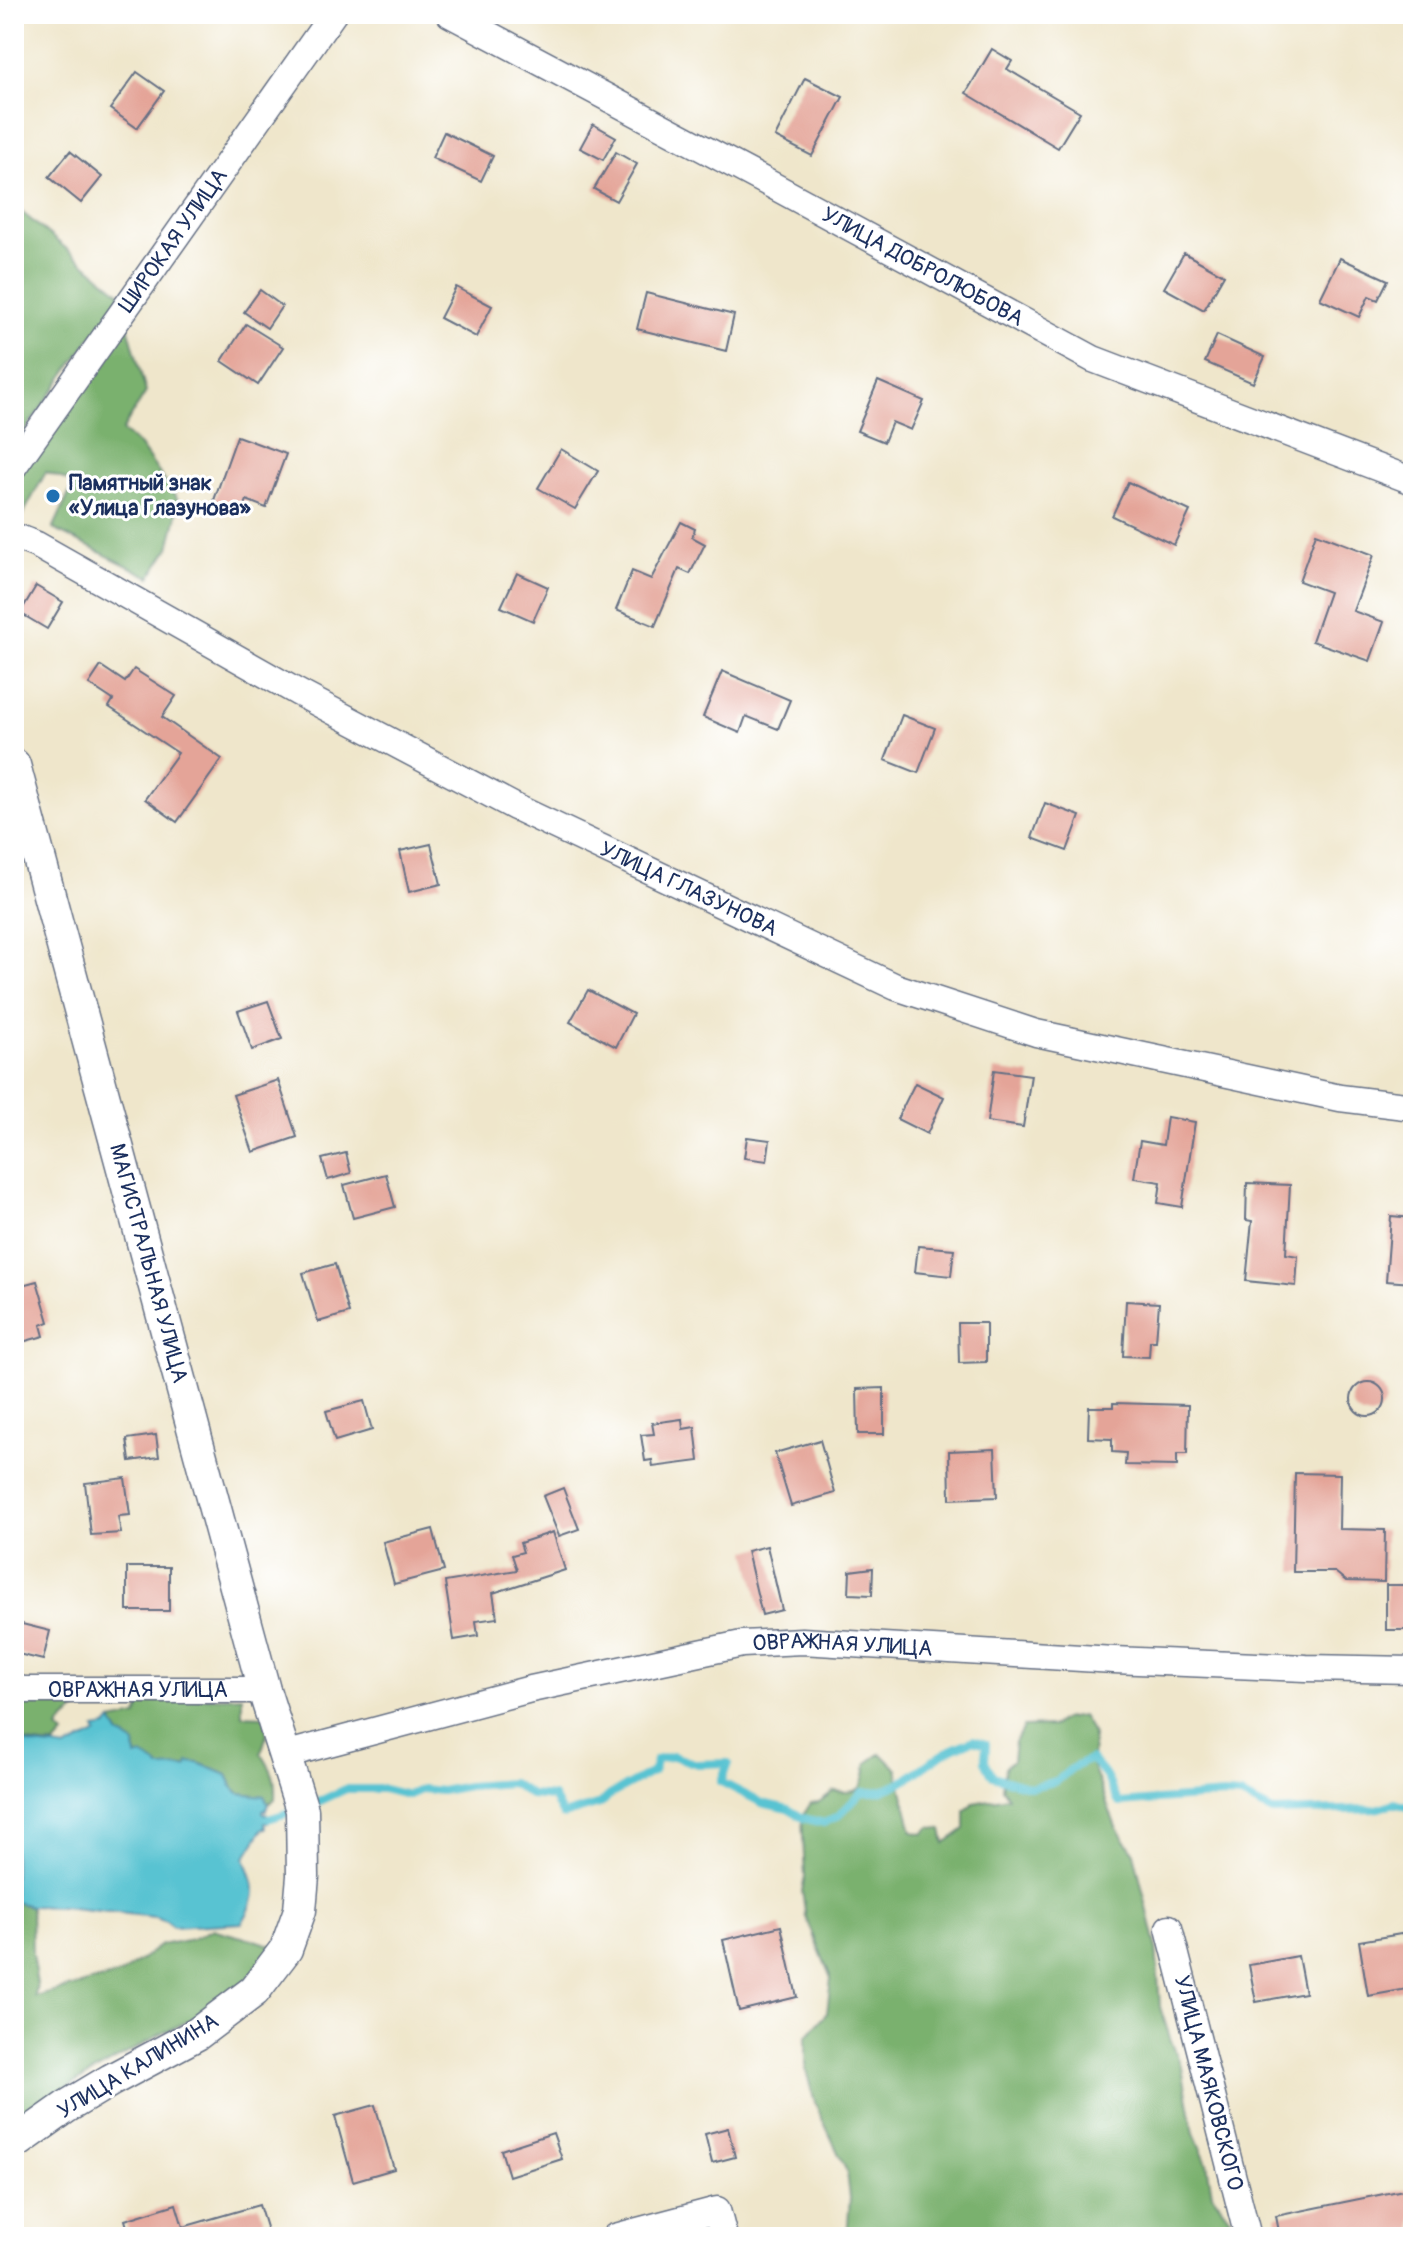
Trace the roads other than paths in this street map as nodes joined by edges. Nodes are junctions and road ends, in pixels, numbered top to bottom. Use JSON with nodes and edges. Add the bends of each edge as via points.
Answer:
{"nodes":[{"id":1,"x":333,"y":14,"type":"edge"},
{"id":2,"x":450,"y":14,"type":"edge"},
{"id":3,"x":14,"y":466,"type":"edge"},
{"id":4,"x":1413,"y":481,"type":"edge"},
{"id":5,"x":14,"y":536,"type":"edge"},
{"id":6,"x":14,"y":765,"type":"edge"},
{"id":7,"x":1413,"y":1107,"type":"edge"},
{"id":8,"x":1413,"y":1670,"type":"edge"},
{"id":9,"x":14,"y":1688,"type":"edge"},
{"id":10,"x":264,"y":1690,"type":"junction"},
{"id":11,"x":285,"y":1757,"type":"junction"},
{"id":12,"x":1169,"y":1928,"type":"dead end"},
{"id":13,"x":14,"y":2144,"type":"edge"},
{"id":14,"x":615,"y":2237,"type":"edge"},
{"id":15,"x":724,"y":2237,"type":"edge"},
{"id":16,"x":1248,"y":2237,"type":"edge"}],
"edges":[{"from":1,"to":3,"type":"street","name":"ШИРОКАЯ УЛИЦА"},
{"from":2,"to":4,"type":"street","name":"УЛИЦА ДОБРОЛЮБОВА","via":[[1093,359]]},
{"from":5,"to":7,"type":"street","name":"УЛИЦА ГЛАЗУНОВА","via":[[515,807],[896,987],[1036,1033],[1340,1098]]},
{"from":6,"to":10,"type":"street","name":"МАГИСТРАЛЬНАЯ УЛИЦА"},
{"from":8,"to":11,"type":"street","name":"ОВРАЖНАЯ УЛИЦА","via":[[1114,1660],[802,1641],[742,1644],[531,1689]]},
{"from":9,"to":10,"type":"street","name":"ОВРАЖНАЯ УЛИЦА"},
{"from":10,"to":11,"type":"street","name":"МАГИСТРАЛЬНАЯ УЛИЦА"},
{"from":11,"to":13,"type":"street","name":"УЛИЦА КАЛИНИНА","via":[[304,1828],[300,1910],[286,1949],[254,1991],[197,2034],[66,2107]]},
{"from":12,"to":16,"type":"street","name":"УЛИЦА МАЯКОВСКОГО"},
{"from":14,"to":15,"type":"street","via":[[717,2210]]}]}
